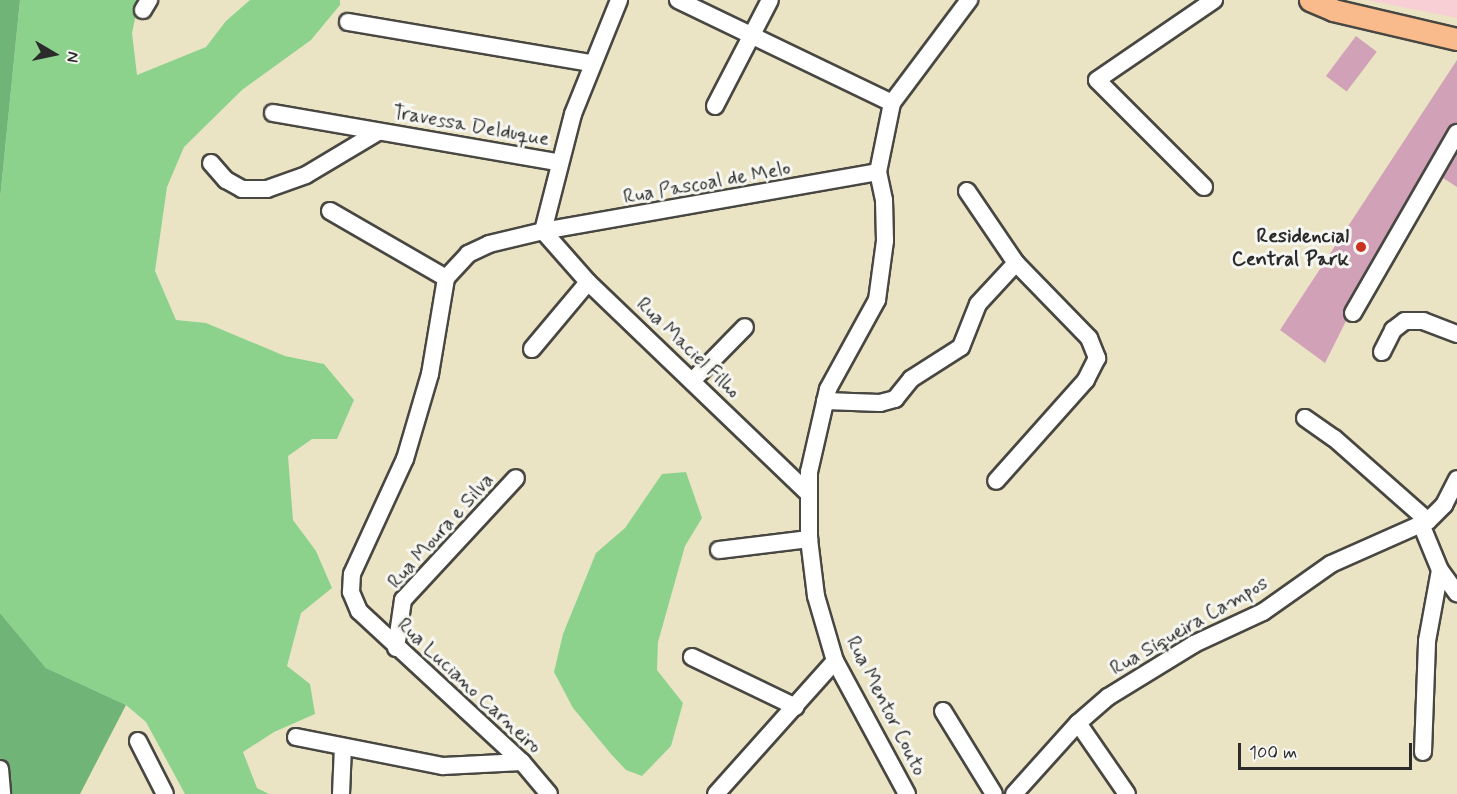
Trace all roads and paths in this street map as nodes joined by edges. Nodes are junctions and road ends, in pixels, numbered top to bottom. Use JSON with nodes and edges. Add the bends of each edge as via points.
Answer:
{"nodes":[{"id":1,"x":678,"y":0,"type":"edge"},
{"id":2,"x":770,"y":0,"type":"edge"},
{"id":3,"x":969,"y":0,"type":"edge"},
{"id":4,"x":1214,"y":0,"type":"edge"},
{"id":5,"x":1310,"y":0,"type":"edge"},
{"id":6,"x":617,"y":1,"type":"edge"},
{"id":7,"x":1336,"y":5,"type":"edge"},
{"id":8,"x":348,"y":22,"type":"dead end"},
{"id":9,"x":752,"y":35,"type":"junction"},
{"id":10,"x":1457,"y":39,"type":"edge"},
{"id":11,"x":591,"y":63,"type":"junction"},
{"id":12,"x":892,"y":103,"type":"junction"},
{"id":13,"x":715,"y":106,"type":"dead end"},
{"id":14,"x":273,"y":114,"type":"dead end"},
{"id":15,"x":378,"y":132,"type":"junction"},
{"id":16,"x":1457,"y":133,"type":"edge"},
{"id":17,"x":558,"y":162,"type":"junction"},
{"id":18,"x":211,"y":163,"type":"dead end"},
{"id":19,"x":878,"y":172,"type":"junction"},
{"id":20,"x":1204,"y":187,"type":"dead end"},
{"id":21,"x":968,"y":191,"type":"dead end"},
{"id":22,"x":330,"y":211,"type":"dead end"},
{"id":23,"x":543,"y":231,"type":"junction"},
{"id":24,"x":1016,"y":263,"type":"junction"},
{"id":25,"x":446,"y":278,"type":"junction"},
{"id":26,"x":588,"y":282,"type":"junction"},
{"id":27,"x":1353,"y":314,"type":"dead end"},
{"id":28,"x":745,"y":327,"type":"dead end"},
{"id":29,"x":1457,"y":334,"type":"edge"},
{"id":30,"x":532,"y":349,"type":"dead end"},
{"id":31,"x":1382,"y":352,"type":"dead end"},
{"id":32,"x":693,"y":380,"type":"junction"},
{"id":33,"x":825,"y":400,"type":"junction"},
{"id":34,"x":1305,"y":418,"type":"dead end"},
{"id":35,"x":516,"y":478,"type":"dead end"},
{"id":36,"x":1457,"y":479,"type":"edge"},
{"id":37,"x":996,"y":481,"type":"dead end"},
{"id":38,"x":808,"y":493,"type":"junction"},
{"id":39,"x":1425,"y":523,"type":"junction"},
{"id":40,"x":809,"y":539,"type":"junction"},
{"id":41,"x":719,"y":550,"type":"dead end"},
{"id":42,"x":1440,"y":570,"type":"junction"},
{"id":43,"x":1457,"y":593,"type":"edge"},
{"id":44,"x":396,"y":648,"type":"junction"},
{"id":45,"x":692,"y":657,"type":"dead end"},
{"id":46,"x":835,"y":661,"type":"junction"},
{"id":47,"x":796,"y":707,"type":"junction"},
{"id":48,"x":943,"y":711,"type":"dead end"},
{"id":49,"x":1078,"y":723,"type":"junction"},
{"id":50,"x":296,"y":737,"type":"dead end"},
{"id":51,"x":138,"y":741,"type":"dead end"},
{"id":52,"x":343,"y":747,"type":"junction"},
{"id":53,"x":1423,"y":752,"type":"dead end"},
{"id":54,"x":522,"y":762,"type":"junction"},
{"id":55,"x":0,"y":769,"type":"edge"},
{"id":56,"x":2,"y":794,"type":"edge"},
{"id":57,"x":165,"y":794,"type":"edge"},
{"id":58,"x":341,"y":794,"type":"edge"},
{"id":59,"x":549,"y":794,"type":"edge"},
{"id":60,"x":716,"y":794,"type":"edge"},
{"id":61,"x":907,"y":794,"type":"edge"},
{"id":62,"x":994,"y":794,"type":"edge"},
{"id":63,"x":1014,"y":794,"type":"edge"},
{"id":64,"x":1127,"y":794,"type":"edge"}],
"edges":[{"from":1,"to":9,"type":"street"},
{"from":2,"to":9,"type":"street"},
{"from":3,"to":12,"type":"street","name":"Rua Mentor Couto"},
{"from":4,"to":20,"type":"street","via":[[1097,80]]},
{"from":5,"to":7,"type":"main road"},
{"from":6,"to":11,"type":"street"},
{"from":7,"to":10,"type":"main road"},
{"from":8,"to":11,"type":"street"},
{"from":9,"to":12,"type":"street"},
{"from":9,"to":13,"type":"street"},
{"from":11,"to":17,"type":"street"},
{"from":12,"to":19,"type":"street","name":"Rua Mentor Couto"},
{"from":14,"to":15,"type":"street","name":"Travessa Delduque"},
{"from":15,"to":17,"type":"street","name":"Travessa Delduque"},
{"from":15,"to":18,"type":"street","name":"Travessa Delduque","via":[[306,175],[267,189],[242,189],[226,180]]},
{"from":16,"to":27,"type":"street"},
{"from":17,"to":23,"type":"street"},
{"from":19,"to":23,"type":"street","name":"Rua Pascoal de Melo"},
{"from":19,"to":33,"type":"street","name":"Rua Mentor Couto","via":[[884,200],[885,241],[877,300]]},
{"from":21,"to":24,"type":"street"},
{"from":22,"to":25,"type":"street"},
{"from":23,"to":25,"type":"street","name":"Rua Pascoal de Melo","via":[[489,244],[468,254]]},
{"from":23,"to":26,"type":"street","name":"Rua Maciel Filho"},
{"from":24,"to":33,"type":"street","via":[[978,304],[961,347],[910,379],[895,399],[870,403]]},
{"from":24,"to":37,"type":"street","via":[[1089,338],[1097,358],[1086,380]]},
{"from":25,"to":44,"type":"street","name":"Rua Luciano Carneiro","via":[[430,374],[408,450],[352,574],[351,592],[359,611]]},
{"from":26,"to":30,"type":"street"},
{"from":26,"to":32,"type":"street","name":"Rua Maciel Filho"},
{"from":28,"to":32,"type":"street"},
{"from":29,"to":31,"type":"street","via":[[1423,321],[1405,321],[1394,330]]},
{"from":32,"to":38,"type":"street","name":"Rua Maciel Filho"},
{"from":33,"to":38,"type":"street","name":"Rua Mentor Couto","via":[[811,453]]},
{"from":34,"to":39,"type":"street","via":[[1334,438]]},
{"from":35,"to":44,"type":"street","name":"Rua Moura e Silva","via":[[403,600]]},
{"from":36,"to":39,"type":"street","name":"Rua Siqueira Campos","via":[[1444,505]]},
{"from":38,"to":40,"type":"street","name":"Rua Mentor Couto"},
{"from":39,"to":42,"type":"street"},
{"from":39,"to":49,"type":"street","name":"Rua Siqueira Campos","via":[[1331,564],[1263,612],[1194,644],[1108,697]]},
{"from":40,"to":41,"type":"street"},
{"from":40,"to":46,"type":"street","name":"Rua Mentor Couto","via":[[816,596]]},
{"from":42,"to":43,"type":"street"},
{"from":42,"to":53,"type":"street","via":[[1427,641]]},
{"from":44,"to":54,"type":"street","name":"Rua Luciano Carneiro"},
{"from":45,"to":47,"type":"street"},
{"from":46,"to":47,"type":"street"},
{"from":46,"to":61,"type":"street","name":"Rua Mentor Couto"},
{"from":47,"to":60,"type":"street"},
{"from":48,"to":62,"type":"street"},
{"from":49,"to":63,"type":"street","name":"Rua Siqueira Campos"},
{"from":49,"to":64,"type":"street"},
{"from":50,"to":52,"type":"street"},
{"from":51,"to":57,"type":"street"},
{"from":52,"to":54,"type":"street","via":[[443,766]]},
{"from":52,"to":58,"type":"street"},
{"from":54,"to":59,"type":"street","name":"Rua Luciano Carneiro"},
{"from":55,"to":56,"type":"street"}]}
